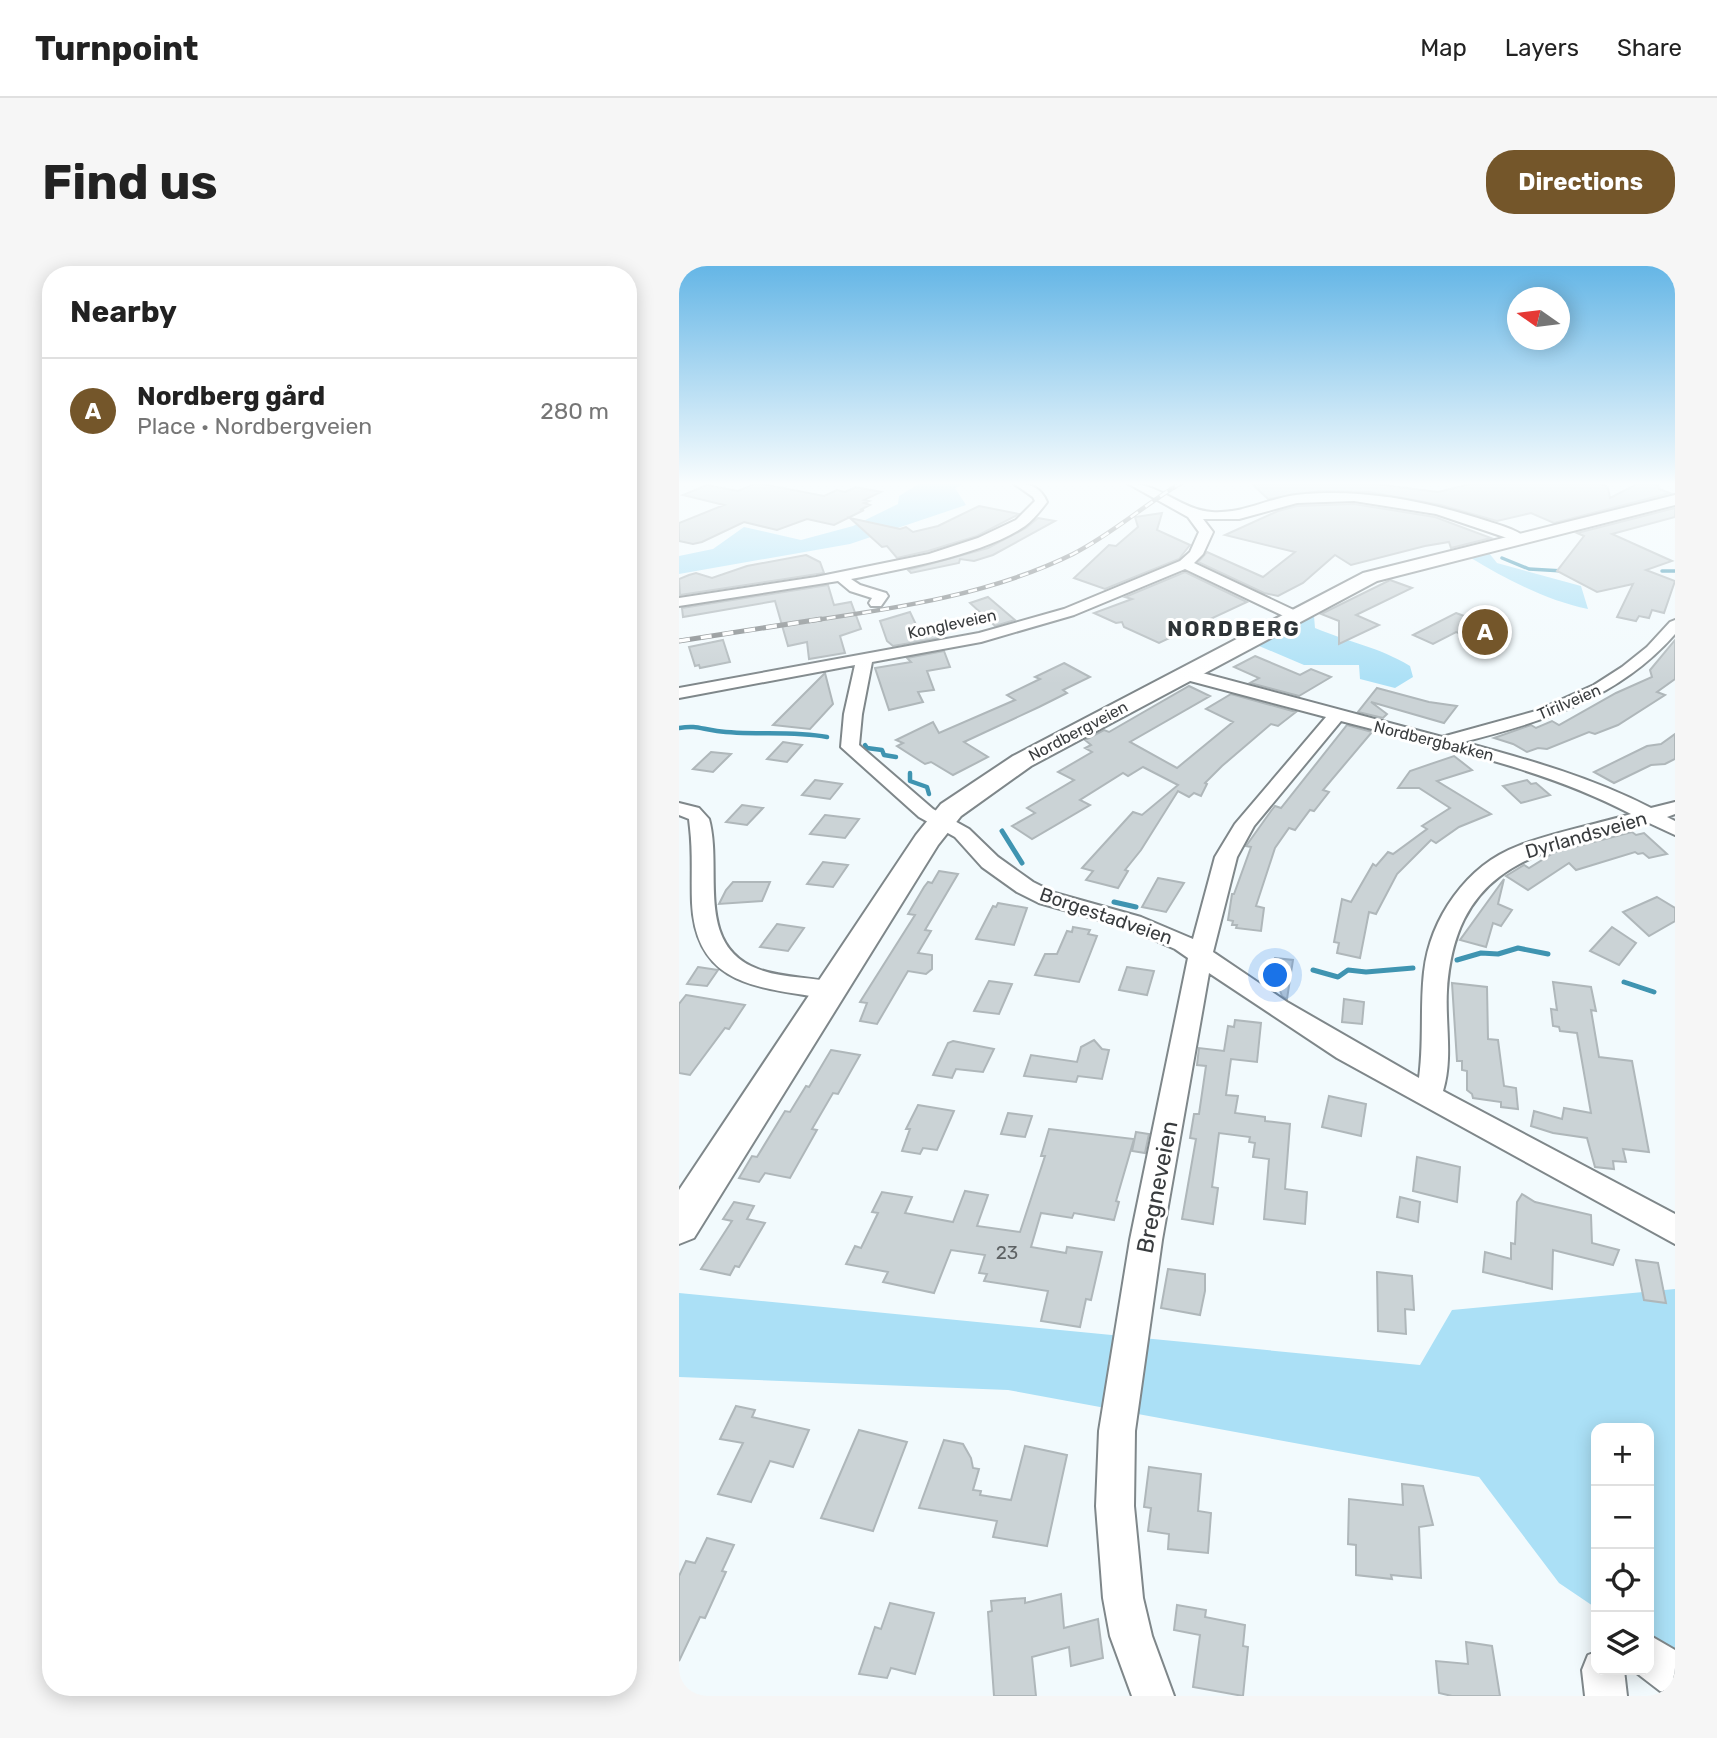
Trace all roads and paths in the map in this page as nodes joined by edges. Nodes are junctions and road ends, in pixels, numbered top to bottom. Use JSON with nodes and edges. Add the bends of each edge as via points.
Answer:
{"nodes":[{"id":1,"x":957,"y":550,"type":"edge"},
{"id":2,"x":1198,"y":550,"type":"edge"},
{"id":3,"x":1472,"y":550,"type":"edge"},
{"id":4,"x":1185,"y":564,"type":"junction"},
{"id":5,"x":844,"y":575,"type":"junction"},
{"id":6,"x":679,"y":602,"type":"edge"},
{"id":7,"x":876,"y":603,"type":"dead end"},
{"id":8,"x":1295,"y":616,"type":"junction"},
{"id":9,"x":1675,"y":625,"type":"edge"},
{"id":10,"x":864,"y":660,"type":"junction"},
{"id":11,"x":1185,"y":674,"type":"junction"},
{"id":12,"x":679,"y":693,"type":"edge"},
{"id":13,"x":1336,"y":716,"type":"junction"},
{"id":14,"x":1443,"y":743,"type":"junction"},
{"id":15,"x":1675,"y":808,"type":"edge"},
{"id":16,"x":679,"y":809,"type":"edge"},
{"id":17,"x":1652,"y":815,"type":"junction"},
{"id":18,"x":941,"y":822,"type":"junction"},
{"id":19,"x":1675,"y":829,"type":"edge"},
{"id":20,"x":1201,"y":954,"type":"junction"},
{"id":21,"x":829,"y":990,"type":"junction"},
{"id":22,"x":1428,"y":1095,"type":"junction"},
{"id":23,"x":679,"y":1225,"type":"edge"},
{"id":24,"x":1675,"y":1230,"type":"edge"},
{"id":25,"x":1654,"y":1660,"type":"edge"},
{"id":26,"x":1604,"y":1675,"type":"edge"},
{"id":27,"x":1675,"y":1675,"type":"edge"},
{"id":28,"x":1153,"y":1696,"type":"edge"},
{"id":29,"x":1606,"y":1696,"type":"edge"}],
"edges":[{"from":1,"to":5,"type":"street"},
{"from":2,"to":4,"type":"street"},
{"from":3,"to":8,"type":"street","name":"Nordbergveien","via":[[1382,572]]},
{"from":4,"to":8,"type":"street"},
{"from":4,"to":10,"type":"street","name":"Kongleveien","via":[[1044,620]]},
{"from":5,"to":6,"type":"street"},
{"from":5,"to":7,"type":"street","via":[[855,588],[881,596]]},
{"from":8,"to":11,"type":"street","name":"Nordbergveien"},
{"from":9,"to":14,"type":"street","name":"Tirilveien","via":[[1645,659],[1602,689],[1541,715]]},
{"from":10,"to":12,"type":"street","name":"Kongleveien"},
{"from":10,"to":18,"type":"street","name":"Borgestadveien","via":[[850,747]]},
{"from":11,"to":13,"type":"street","name":"Nordbergbakken"},
{"from":11,"to":18,"type":"street","name":"Nordbergveien","via":[[1022,761],[976,791]]},
{"from":13,"to":14,"type":"street","name":"Nordbergbakken"},
{"from":13,"to":20,"type":"street","name":"Bregneveien","via":[[1236,836],[1217,884]]},
{"from":14,"to":17,"type":"street","name":"Nordbergbakken","via":[[1571,779]]},
{"from":15,"to":17,"type":"street","name":"Dyrlandsveien"},
{"from":16,"to":21,"type":"street","via":[[694,813],[699,820],[705,915],[717,951],[750,975]]},
{"from":17,"to":19,"type":"street","name":"Nordbergbakken"},
{"from":17,"to":22,"type":"street","name":"Dyrlandsveien","via":[[1524,851],[1480,881],[1462,901],[1445,930],[1434,971],[1435,1064]]},
{"from":18,"to":20,"type":"street","name":"Borgestadveien","via":[[962,833],[1007,876],[1047,898],[1157,930]]},
{"from":18,"to":21,"type":"street","name":"Nordbergveien"},
{"from":20,"to":22,"type":"street","name":"Borgestadveien","via":[[1309,1029]]},
{"from":20,"to":28,"type":"street","name":"Bregneveien","via":[[1146,1240],[1117,1431],[1115,1506],[1123,1598]]},
{"from":21,"to":23,"type":"street","name":"Nordbergveien"},
{"from":22,"to":24,"type":"street","name":"Borgestadveien"},
{"from":25,"to":27,"type":"street"},
{"from":26,"to":29,"type":"street"}]}
